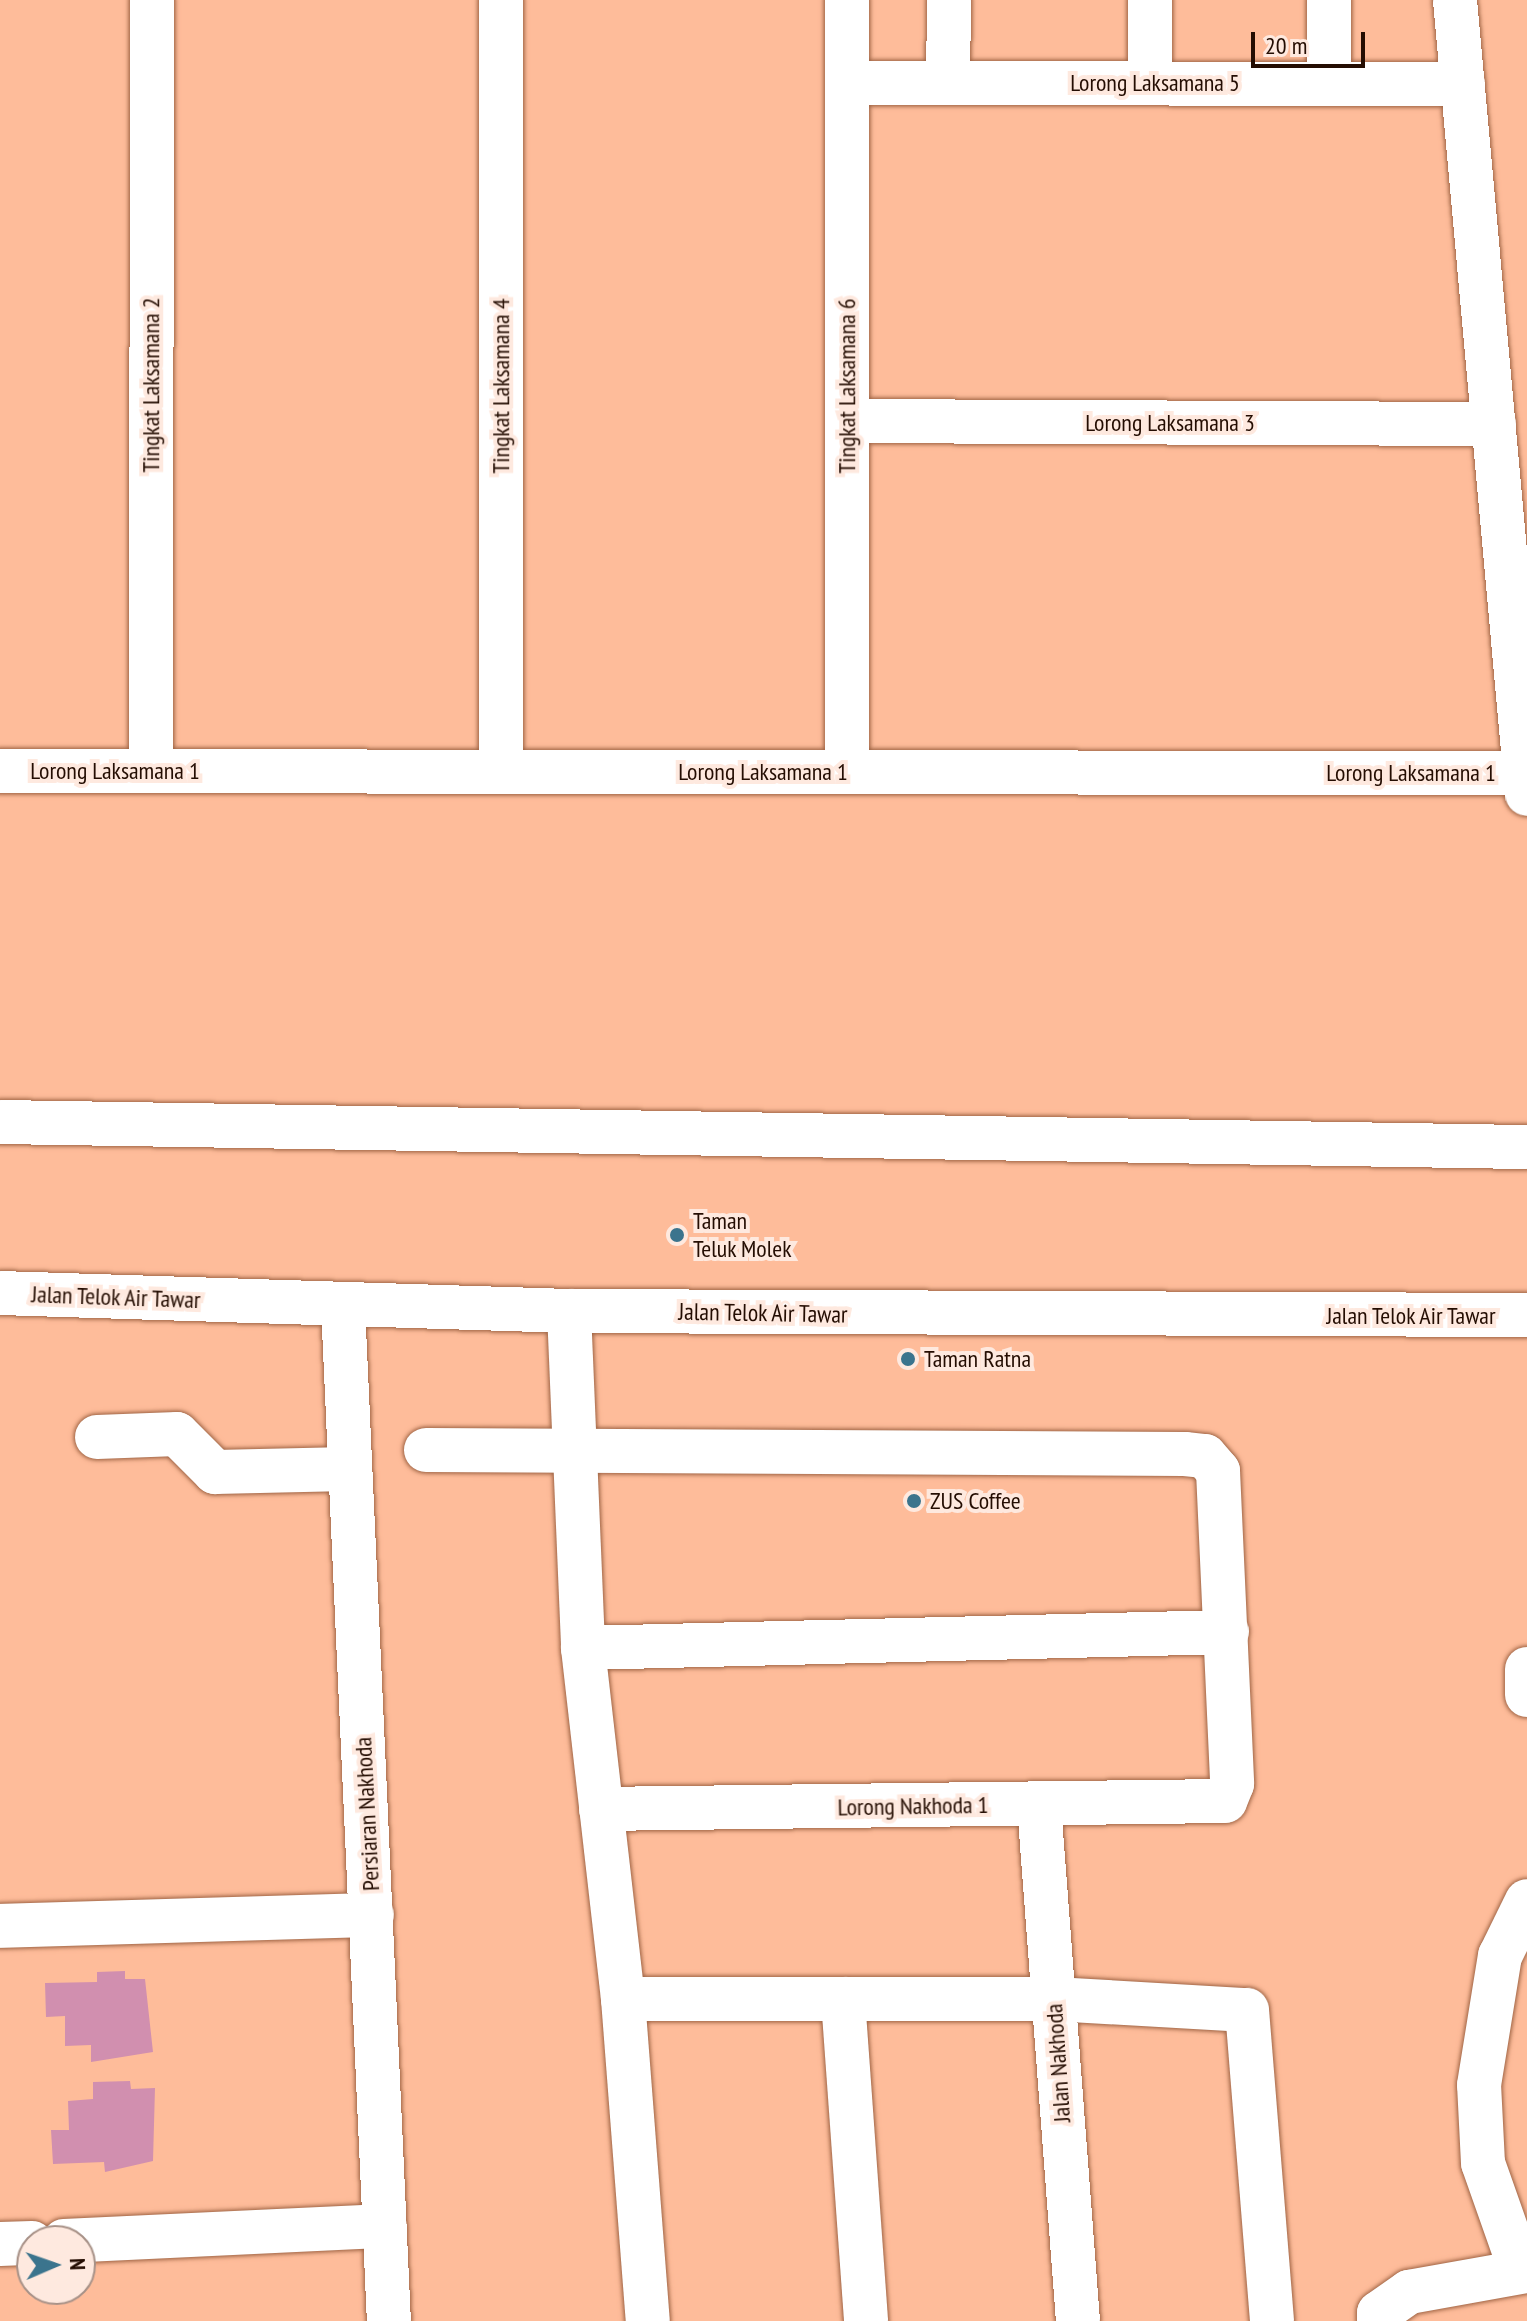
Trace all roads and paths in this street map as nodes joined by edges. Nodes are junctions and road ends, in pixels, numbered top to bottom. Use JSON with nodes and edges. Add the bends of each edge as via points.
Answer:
{"nodes":[{"id":1,"x":152,"y":0,"type":"edge"},
{"id":2,"x":501,"y":0,"type":"edge"},
{"id":3,"x":847,"y":0,"type":"edge"},
{"id":4,"x":949,"y":0,"type":"edge"},
{"id":5,"x":1150,"y":0,"type":"edge"},
{"id":6,"x":1329,"y":0,"type":"edge"},
{"id":7,"x":1455,"y":0,"type":"edge"},
{"id":8,"x":847,"y":83,"type":"junction"},
{"id":9,"x":948,"y":83,"type":"junction"},
{"id":10,"x":1150,"y":83,"type":"junction"},
{"id":11,"x":1329,"y":84,"type":"junction"},
{"id":12,"x":1463,"y":84,"type":"junction"},
{"id":13,"x":847,"y":421,"type":"junction"},
{"id":14,"x":1494,"y":424,"type":"junction"},
{"id":15,"x":0,"y":771,"type":"edge"},
{"id":16,"x":151,"y":771,"type":"junction"},
{"id":17,"x":501,"y":771,"type":"junction"},
{"id":18,"x":847,"y":772,"type":"junction"},
{"id":19,"x":1526,"y":784,"type":"edge"},
{"id":20,"x":0,"y":1122,"type":"edge"},
{"id":21,"x":1527,"y":1147,"type":"edge"},
{"id":22,"x":0,"y":1293,"type":"edge"},
{"id":23,"x":343,"y":1306,"type":"junction"},
{"id":24,"x":569,"y":1311,"type":"junction"},
{"id":25,"x":1527,"y":1315,"type":"edge"},
{"id":26,"x":97,"y":1437,"type":"dead end"},
{"id":27,"x":426,"y":1450,"type":"dead end"},
{"id":28,"x":569,"y":1450,"type":"junction"},
{"id":29,"x":348,"y":1469,"type":"junction"},
{"id":30,"x":1227,"y":1632,"type":"junction"},
{"id":31,"x":583,"y":1648,"type":"junction"},
{"id":32,"x":1527,"y":1669,"type":"edge"},
{"id":33,"x":1527,"y":1695,"type":"edge"},
{"id":34,"x":1039,"y":1805,"type":"junction"},
{"id":35,"x":601,"y":1809,"type":"junction"},
{"id":36,"x":1527,"y":1901,"type":"edge"},
{"id":37,"x":372,"y":1915,"type":"junction"},
{"id":38,"x":0,"y":1926,"type":"edge"},
{"id":39,"x":623,"y":1999,"type":"junction"},
{"id":40,"x":843,"y":1999,"type":"junction"},
{"id":41,"x":1054,"y":1999,"type":"junction"},
{"id":42,"x":385,"y":2226,"type":"junction"},
{"id":43,"x":96,"y":2240,"type":"edge"},
{"id":44,"x":1524,"y":2271,"type":"edge"},
{"id":45,"x":389,"y":2321,"type":"edge"},
{"id":46,"x":648,"y":2321,"type":"edge"},
{"id":47,"x":866,"y":2321,"type":"edge"},
{"id":48,"x":1078,"y":2321,"type":"edge"},
{"id":49,"x":1272,"y":2321,"type":"edge"},
{"id":50,"x":1379,"y":2321,"type":"edge"}],
"edges":[{"from":1,"to":16,"type":"street","name":"Tingkat Laksamana 2"},
{"from":2,"to":17,"type":"street","name":"Tingkat Laksamana 4"},
{"from":3,"to":8,"type":"street","name":"Tingkat Laksamana 6"},
{"from":4,"to":9,"type":"street"},
{"from":5,"to":10,"type":"street"},
{"from":6,"to":11,"type":"street"},
{"from":7,"to":12,"type":"street"},
{"from":8,"to":9,"type":"street","name":"Lorong Laksamana 5"},
{"from":8,"to":13,"type":"street","name":"Tingkat Laksamana 6"},
{"from":9,"to":10,"type":"street","name":"Lorong Laksamana 5"},
{"from":10,"to":11,"type":"street","name":"Lorong Laksamana 5"},
{"from":11,"to":12,"type":"street","name":"Lorong Laksamana 5"},
{"from":12,"to":14,"type":"street"},
{"from":13,"to":14,"type":"street","name":"Lorong Laksamana 3"},
{"from":13,"to":18,"type":"street","name":"Tingkat Laksamana 6"},
{"from":14,"to":19,"type":"street"},
{"from":15,"to":16,"type":"street","name":"Lorong Laksamana 1"},
{"from":16,"to":17,"type":"street","name":"Lorong Laksamana 1"},
{"from":17,"to":18,"type":"street","name":"Lorong Laksamana 1"},
{"from":18,"to":19,"type":"street","name":"Lorong Laksamana 1"},
{"from":20,"to":21,"type":"street"},
{"from":22,"to":23,"type":"street","name":"Jalan Telok Air Tawar"},
{"from":23,"to":24,"type":"street","name":"Jalan Telok Air Tawar"},
{"from":23,"to":29,"type":"street","name":"Persiaran Nakhoda"},
{"from":24,"to":25,"type":"street","name":"Jalan Telok Air Tawar"},
{"from":24,"to":28,"type":"street"},
{"from":26,"to":29,"type":"street","via":[[177,1434],[215,1472]]},
{"from":27,"to":28,"type":"street"},
{"from":28,"to":30,"type":"street","via":[[1205,1456],[1218,1471]]},
{"from":28,"to":31,"type":"street"},
{"from":29,"to":37,"type":"street","name":"Persiaran Nakhoda"},
{"from":30,"to":31,"type":"street"},
{"from":30,"to":34,"type":"street","name":"Lorong Nakhoda 1","via":[[1232,1784],[1225,1801]]},
{"from":31,"to":35,"type":"street"},
{"from":32,"to":33,"type":"street"},
{"from":34,"to":35,"type":"street","name":"Lorong Nakhoda 1"},
{"from":34,"to":41,"type":"street","name":"Jalan Nakhoda"},
{"from":35,"to":39,"type":"street"},
{"from":36,"to":44,"type":"street","via":[[1500,1956],[1479,2085],[1483,2163]]},
{"from":37,"to":38,"type":"street"},
{"from":37,"to":42,"type":"street","name":"Persiaran Nakhoda"},
{"from":39,"to":40,"type":"street"},
{"from":39,"to":46,"type":"street"},
{"from":40,"to":41,"type":"street"},
{"from":40,"to":47,"type":"street"},
{"from":41,"to":48,"type":"street","name":"Jalan Nakhoda"},
{"from":41,"to":49,"type":"street","via":[[1247,2010]]},
{"from":42,"to":43,"type":"street"},
{"from":42,"to":45,"type":"street","name":"Persiaran Nakhoda"},
{"from":44,"to":50,"type":"street","via":[[1409,2292],[1379,2313]]}]}
